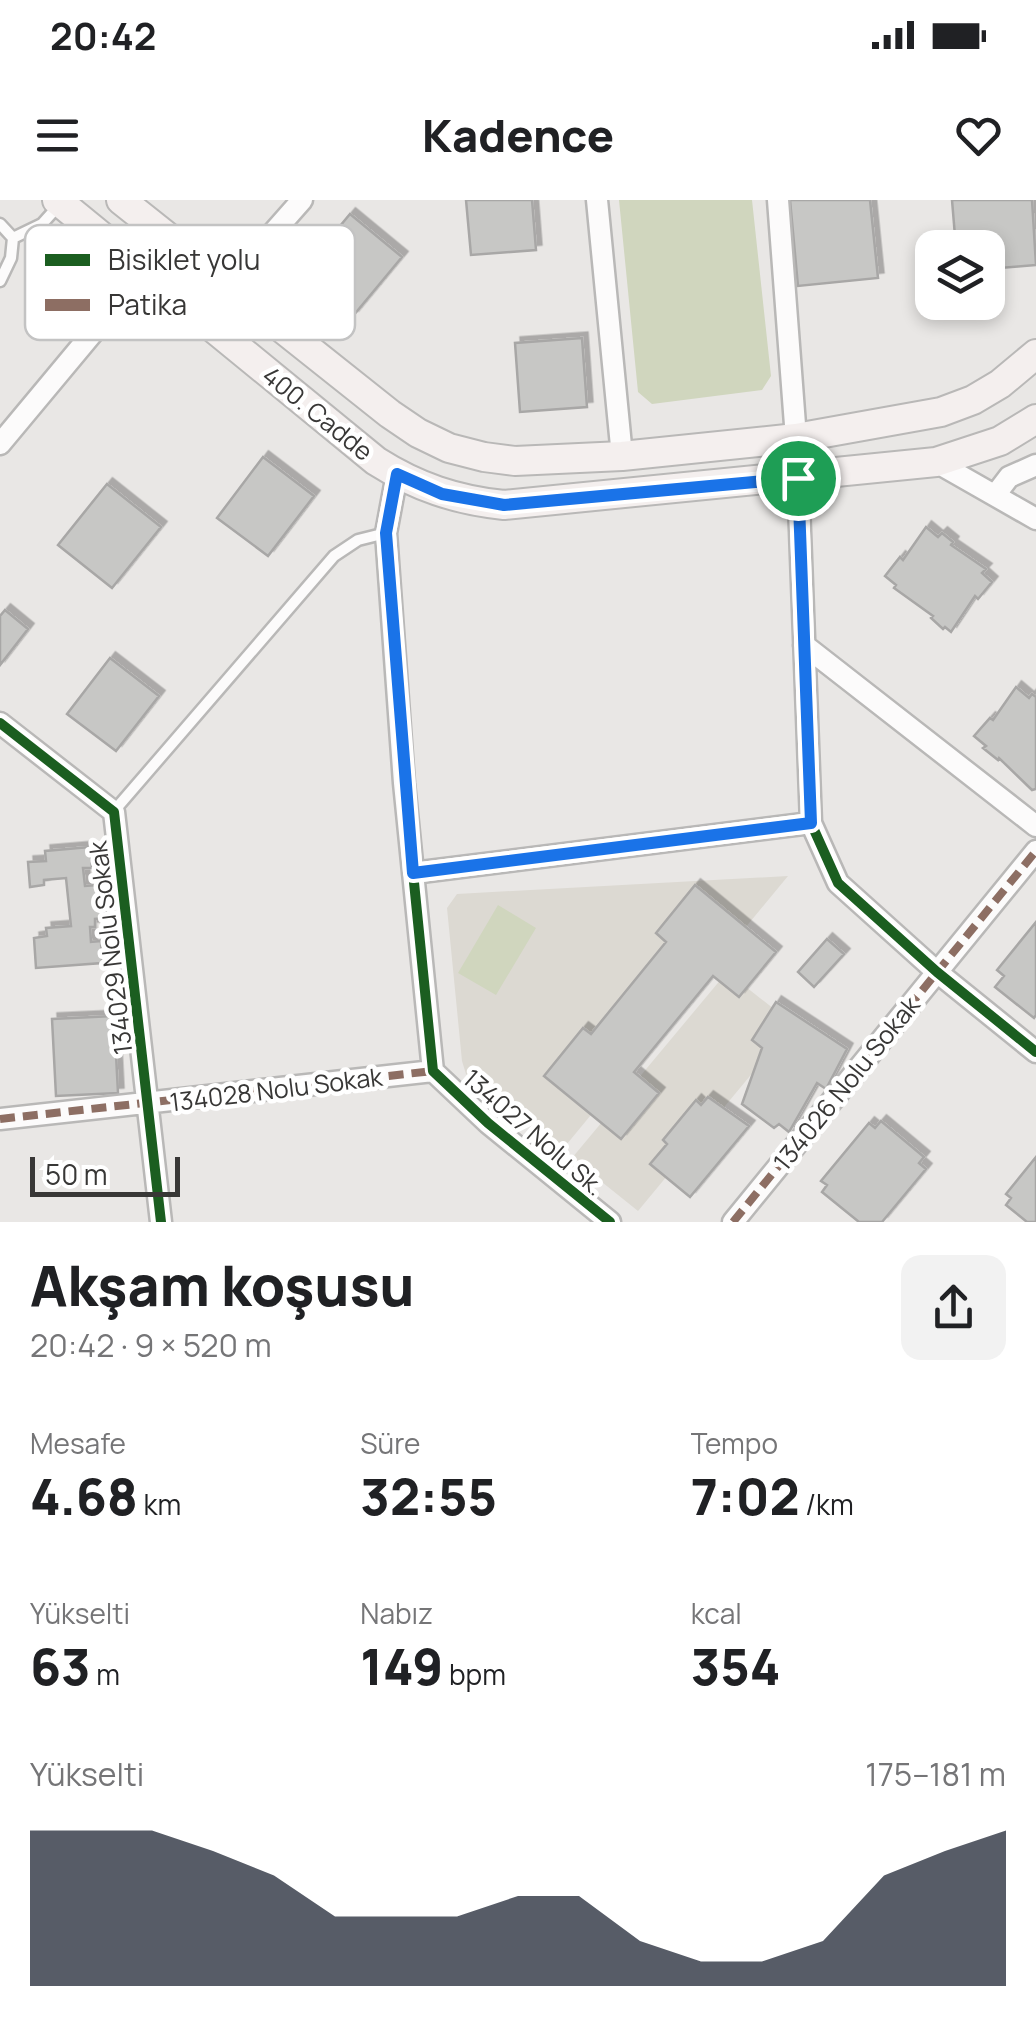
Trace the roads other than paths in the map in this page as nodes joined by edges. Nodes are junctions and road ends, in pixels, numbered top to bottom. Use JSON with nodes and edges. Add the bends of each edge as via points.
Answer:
{"nodes":[{"id":1,"x":120,"y":200,"type":"edge"},
{"id":2,"x":302,"y":200,"type":"edge"},
{"id":3,"x":597,"y":200,"type":"edge"},
{"id":4,"x":778,"y":200,"type":"edge"},
{"id":5,"x":59,"y":202,"type":"edge"},
{"id":6,"x":0,"y":224,"type":"edge"},
{"id":7,"x":40,"y":225,"type":"edge"},
{"id":8,"x":87,"y":225,"type":"edge"},
{"id":9,"x":151,"y":225,"type":"edge"},
{"id":10,"x":280,"y":225,"type":"edge"},
{"id":11,"x":25,"y":232,"type":"edge"},
{"id":12,"x":13,"y":238,"type":"junction"},
{"id":13,"x":0,"y":282,"type":"edge"},
{"id":14,"x":87,"y":340,"type":"edge"},
{"id":15,"x":228,"y":340,"type":"edge"},
{"id":16,"x":296,"y":340,"type":"edge"},
{"id":17,"x":1036,"y":354,"type":"edge"},
{"id":18,"x":1036,"y":419,"type":"edge"},
{"id":19,"x":796,"y":438,"type":"junction"},
{"id":20,"x":0,"y":444,"type":"edge"},
{"id":21,"x":622,"y":456,"type":"junction"},
{"id":22,"x":936,"y":462,"type":"junction"},
{"id":23,"x":1036,"y":466,"type":"edge"},
{"id":24,"x":397,"y":474,"type":"junction"},
{"id":25,"x":798,"y":478,"type":"junction"},
{"id":26,"x":996,"y":494,"type":"junction"},
{"id":27,"x":1036,"y":519,"type":"edge"},
{"id":28,"x":386,"y":533,"type":"junction"},
{"id":29,"x":804,"y":645,"type":"junction"},
{"id":30,"x":0,"y":724,"type":"edge"},
{"id":31,"x":114,"y":812,"type":"junction"},
{"id":32,"x":811,"y":823,"type":"junction"},
{"id":33,"x":1036,"y":826,"type":"edge"},
{"id":34,"x":1036,"y":851,"type":"edge"},
{"id":35,"x":413,"y":873,"type":"junction"},
{"id":36,"x":937,"y":972,"type":"junction"},
{"id":37,"x":1036,"y":1052,"type":"edge"},
{"id":38,"x":433,"y":1070,"type":"junction"},
{"id":39,"x":149,"y":1104,"type":"junction"},
{"id":40,"x":0,"y":1118,"type":"edge"},
{"id":41,"x":161,"y":1222,"type":"edge"},
{"id":42,"x":610,"y":1222,"type":"edge"},
{"id":43,"x":733,"y":1222,"type":"edge"}],
"edges":[{"from":1,"to":9,"type":"main road"},
{"from":2,"to":10,"type":"street"},
{"from":3,"to":21,"type":"street"},
{"from":4,"to":19,"type":"street"},
{"from":5,"to":7,"type":"lane"},
{"from":5,"to":8,"type":"main road","name":"400. Cadde"},
{"from":6,"to":12,"type":"lane"},
{"from":11,"to":12,"type":"lane"},
{"from":12,"to":13,"type":"lane"},
{"from":14,"to":20,"type":"street"},
{"from":15,"to":24,"type":"main road","name":"400. Cadde"},
{"from":16,"to":21,"type":"main road","via":[[390,414],[449,448],[516,461]]},
{"from":17,"to":19,"type":"main road","via":[[1000,384],[941,412]]},
{"from":18,"to":22,"type":"main road","name":"400. Cadde","via":[[1000,441]]},
{"from":19,"to":21,"type":"main road"},
{"from":22,"to":25,"type":"main road","name":"400. Cadde"},
{"from":22,"to":26,"type":"street"},
{"from":23,"to":26,"type":"street","via":[[1009,477]]},
{"from":24,"to":25,"type":"main road","name":"400. Cadde","via":[[442,494],[504,505]]},
{"from":24,"to":28,"type":"street","name":"134027 Nolu Sk."},
{"from":25,"to":29,"type":"street"},
{"from":26,"to":27,"type":"street"},
{"from":28,"to":31,"type":"lane","via":[[334,556]]},
{"from":28,"to":35,"type":"street","name":"134027 Nolu Sk."},
{"from":29,"to":32,"type":"street"},
{"from":29,"to":33,"type":"street"},
{"from":30,"to":31,"type":"street","name":"134029 Nolu Sokak"},
{"from":31,"to":39,"type":"street","name":"134029 Nolu Sokak"},
{"from":32,"to":35,"type":"street"},
{"from":32,"to":36,"type":"street","via":[[838,883]]},
{"from":34,"to":36,"type":"street","name":"134026 Nolu Sokak"},
{"from":35,"to":38,"type":"street","name":"134027 Nolu Sk."},
{"from":36,"to":37,"type":"street"},
{"from":36,"to":43,"type":"street","name":"134026 Nolu Sokak"},
{"from":38,"to":39,"type":"street","name":"134028 Nolu Sokak"},
{"from":38,"to":42,"type":"street","name":"134027 Nolu Sk."},
{"from":39,"to":40,"type":"street","name":"134028 Nolu Sokak"},
{"from":39,"to":41,"type":"street","name":"134029 Nolu Sokak"}]}
